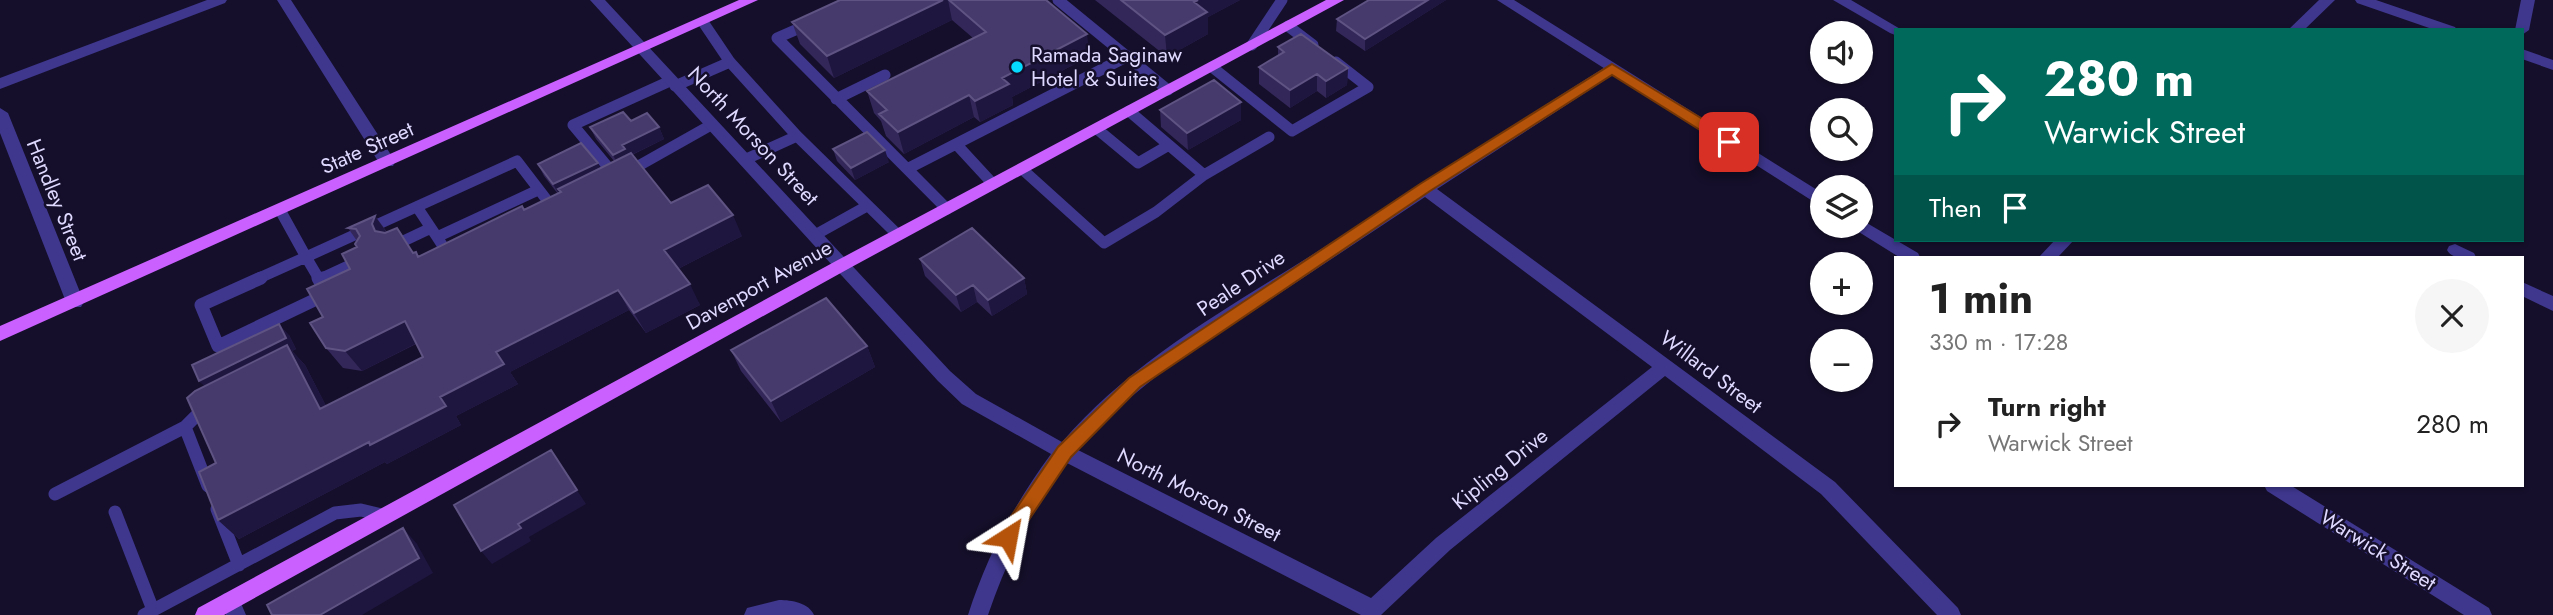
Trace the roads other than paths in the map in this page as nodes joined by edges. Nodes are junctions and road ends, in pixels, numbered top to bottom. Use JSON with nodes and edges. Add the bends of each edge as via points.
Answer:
{"nodes":[{"id":1,"x":220,"y":0,"type":"edge"},
{"id":2,"x":284,"y":0,"type":"edge"},
{"id":3,"x":597,"y":0,"type":"edge"},
{"id":4,"x":751,"y":0,"type":"edge"},
{"id":5,"x":1058,"y":0,"type":"edge"},
{"id":6,"x":1282,"y":0,"type":"edge"},
{"id":7,"x":1337,"y":0,"type":"edge"},
{"id":8,"x":1504,"y":0,"type":"edge"},
{"id":9,"x":1840,"y":0,"type":"edge"},
{"id":10,"x":2328,"y":0,"type":"edge"},
{"id":11,"x":2362,"y":0,"type":"edge"},
{"id":12,"x":2528,"y":0,"type":"edge"},
{"id":13,"x":825,"y":16,"type":"edge"},
{"id":14,"x":703,"y":22,"type":"junction"},
{"id":15,"x":1288,"y":26,"type":"junction"},
{"id":16,"x":2297,"y":28,"type":"edge"},
{"id":17,"x":2444,"y":28,"type":"edge"},
{"id":18,"x":2522,"y":28,"type":"edge"},
{"id":19,"x":1894,"y":29,"type":"edge"},
{"id":20,"x":1252,"y":46,"type":"junction"},
{"id":21,"x":640,"y":49,"type":"junction"},
{"id":22,"x":2524,"y":55,"type":"edge"},
{"id":23,"x":1128,"y":56,"type":"junction"},
{"id":24,"x":730,"y":62,"type":"junction"},
{"id":25,"x":2553,"y":65,"type":"edge"},
{"id":26,"x":1212,"y":67,"type":"junction"},
{"id":27,"x":1612,"y":69,"type":"junction"},
{"id":28,"x":885,"y":75,"type":"dead end"},
{"id":29,"x":0,"y":84,"type":"edge"},
{"id":30,"x":672,"y":84,"type":"junction"},
{"id":31,"x":1168,"y":90,"type":"junction"},
{"id":32,"x":836,"y":99,"type":"junction"},
{"id":33,"x":1129,"y":111,"type":"junction"},
{"id":34,"x":0,"y":113,"type":"edge"},
{"id":35,"x":711,"y":125,"type":"junction"},
{"id":36,"x":1097,"y":129,"type":"junction"},
{"id":37,"x":797,"y":136,"type":"junction"},
{"id":38,"x":1269,"y":137,"type":"dead end"},
{"id":39,"x":957,"y":145,"type":"junction"},
{"id":40,"x":1169,"y":145,"type":"junction"},
{"id":41,"x":744,"y":160,"type":"junction"},
{"id":42,"x":387,"y":162,"type":"junction"},
{"id":43,"x":909,"y":168,"type":"junction"},
{"id":44,"x":1022,"y":169,"type":"junction"},
{"id":45,"x":1204,"y":175,"type":"junction"},
{"id":46,"x":993,"y":184,"type":"junction"},
{"id":47,"x":1425,"y":188,"type":"junction"},
{"id":48,"x":538,"y":190,"type":"junction"},
{"id":49,"x":1810,"y":193,"type":"edge"},
{"id":50,"x":867,"y":206,"type":"junction"},
{"id":51,"x":417,"y":207,"type":"junction"},
{"id":52,"x":553,"y":208,"type":"edge"},
{"id":53,"x":947,"y":209,"type":"junction"},
{"id":54,"x":281,"y":210,"type":"junction"},
{"id":55,"x":434,"y":232,"type":"junction"},
{"id":56,"x":1873,"y":233,"type":"edge"},
{"id":57,"x":814,"y":235,"type":"junction"},
{"id":58,"x":898,"y":235,"type":"junction"},
{"id":59,"x":2064,"y":242,"type":"edge"},
{"id":60,"x":395,"y":244,"type":"edge"},
{"id":61,"x":462,"y":253,"type":"edge"},
{"id":62,"x":1910,"y":256,"type":"edge"},
{"id":63,"x":2048,"y":256,"type":"edge"},
{"id":64,"x":306,"y":257,"type":"junction"},
{"id":65,"x":367,"y":257,"type":"edge"},
{"id":66,"x":842,"y":265,"type":"junction"},
{"id":67,"x":320,"y":279,"type":"junction"},
{"id":68,"x":2524,"y":289,"type":"edge"},
{"id":69,"x":75,"y":302,"type":"junction"},
{"id":70,"x":2553,"y":304,"type":"edge"},
{"id":71,"x":0,"y":334,"type":"edge"},
{"id":72,"x":1665,"y":366,"type":"junction"},
{"id":73,"x":220,"y":397,"type":"edge"},
{"id":74,"x":186,"y":426,"type":"junction"},
{"id":75,"x":1065,"y":452,"type":"junction"},
{"id":76,"x":2277,"y":487,"type":"edge"},
{"id":77,"x":55,"y":494,"type":"dead end"},
{"id":78,"x":116,"y":512,"type":"dead end"},
{"id":79,"x":386,"y":516,"type":"junction"},
{"id":80,"x":239,"y":565,"type":"junction"},
{"id":81,"x":233,"y":608,"type":"edge"},
{"id":82,"x":1372,"y":612,"type":"edge"},
{"id":83,"x":149,"y":613,"type":"edge"},
{"id":84,"x":205,"y":615,"type":"edge"},
{"id":85,"x":754,"y":615,"type":"edge"},
{"id":86,"x":804,"y":615,"type":"edge"},
{"id":87,"x":978,"y":615,"type":"edge"},
{"id":88,"x":1951,"y":615,"type":"edge"},
{"id":89,"x":2482,"y":615,"type":"edge"}],
"edges":[{"from":1,"to":29,"type":"street"},
{"from":2,"to":42,"type":"street"},
{"from":3,"to":21,"type":"street","name":"North Morson Street"},
{"from":4,"to":14,"type":"main road","name":"State Street"},
{"from":5,"to":23,"type":"lane"},
{"from":6,"to":20,"type":"lane"},
{"from":7,"to":15,"type":"main road","name":"Davenport Avenue"},
{"from":8,"to":27,"type":"street"},
{"from":9,"to":19,"type":"street"},
{"from":10,"to":16,"type":"street"},
{"from":11,"to":17,"type":"street"},
{"from":12,"to":18,"type":"street"},
{"from":13,"to":32,"type":"lane","via":[[777,38]]},
{"from":14,"to":21,"type":"main road","name":"State Street"},
{"from":14,"to":24,"type":"lane"},
{"from":15,"to":20,"type":"main road","name":"Davenport Avenue"},
{"from":15,"to":26,"type":"lane","via":[[1368,86],[1292,131]]},
{"from":20,"to":26,"type":"main road","name":"Davenport Avenue"},
{"from":21,"to":30,"type":"street","name":"North Morson Street"},
{"from":21,"to":42,"type":"main road","name":"State Street"},
{"from":22,"to":25,"type":"street"},
{"from":23,"to":31,"type":"lane"},
{"from":23,"to":39,"type":"lane"},
{"from":24,"to":30,"type":"lane"},
{"from":24,"to":37,"type":"lane"},
{"from":26,"to":31,"type":"main road","name":"Davenport Avenue"},
{"from":27,"to":47,"type":"street","name":"Peale Drive"},
{"from":27,"to":49,"type":"street"},
{"from":28,"to":32,"type":"lane"},
{"from":30,"to":35,"type":"street","name":"North Morson Street"},
{"from":30,"to":35,"type":"lane","via":[[573,125],[612,180]]},
{"from":31,"to":33,"type":"main road","name":"Davenport Avenue"},
{"from":32,"to":43,"type":"lane"},
{"from":33,"to":36,"type":"main road","name":"Davenport Avenue"},
{"from":33,"to":40,"type":"lane"},
{"from":34,"to":69,"type":"street","name":"Handley Street"},
{"from":35,"to":41,"type":"street","name":"North Morson Street"},
{"from":36,"to":40,"type":"lane","via":[[1138,163]]},
{"from":36,"to":44,"type":"main road","name":"Davenport Avenue"},
{"from":37,"to":41,"type":"lane"},
{"from":37,"to":50,"type":"lane"},
{"from":38,"to":45,"type":"lane"},
{"from":39,"to":43,"type":"lane"},
{"from":39,"to":46,"type":"lane"},
{"from":40,"to":45,"type":"lane"},
{"from":41,"to":57,"type":"street","name":"North Morson Street"},
{"from":42,"to":54,"type":"main road","name":"State Street"},
{"from":43,"to":53,"type":"lane"},
{"from":44,"to":45,"type":"lane","via":[[1104,243],[1156,212]]},
{"from":44,"to":46,"type":"main road","name":"Davenport Avenue"},
{"from":46,"to":53,"type":"main road","name":"Davenport Avenue"},
{"from":47,"to":72,"type":"street","name":"Willard Street"},
{"from":47,"to":75,"type":"street","name":"Peale Drive","via":[[1135,383]]},
{"from":48,"to":51,"type":"lane","via":[[517,161]]},
{"from":48,"to":52,"type":"lane"},
{"from":48,"to":55,"type":"lane"},
{"from":50,"to":57,"type":"lane"},
{"from":50,"to":58,"type":"lane"},
{"from":51,"to":55,"type":"lane"},
{"from":51,"to":64,"type":"lane"},
{"from":53,"to":58,"type":"main road","name":"Davenport Avenue"},
{"from":54,"to":64,"type":"lane"},
{"from":54,"to":69,"type":"main road","name":"State Street"},
{"from":55,"to":60,"type":"lane"},
{"from":55,"to":61,"type":"lane","via":[[450,258]]},
{"from":56,"to":62,"type":"street"},
{"from":57,"to":66,"type":"street","name":"North Morson Street"},
{"from":58,"to":66,"type":"main road","name":"Davenport Avenue"},
{"from":59,"to":63,"type":"street"},
{"from":64,"to":67,"type":"lane"},
{"from":64,"to":67,"type":"lane","via":[[201,305],[218,346],[327,293]]},
{"from":65,"to":67,"type":"lane"},
{"from":66,"to":75,"type":"street","name":"North Morson Street","via":[[969,399]]},
{"from":66,"to":79,"type":"main road","name":"Davenport Avenue"},
{"from":68,"to":70,"type":"street"},
{"from":69,"to":71,"type":"main road","name":"State Street"},
{"from":72,"to":82,"type":"street","name":"Kipling Drive","via":[[1443,544]]},
{"from":72,"to":88,"type":"street","name":"Willard Street","via":[[1828,488]]},
{"from":73,"to":74,"type":"lane"},
{"from":74,"to":77,"type":"lane"},
{"from":74,"to":80,"type":"lane"},
{"from":75,"to":82,"type":"street","name":"North Morson Street"},
{"from":75,"to":87,"type":"street","name":"Peale Drive","via":[[1008,537]]},
{"from":76,"to":89,"type":"street","name":"Warwick Street"},
{"from":78,"to":83,"type":"lane"},
{"from":79,"to":80,"type":"lane","via":[[364,508],[346,509]]},
{"from":79,"to":81,"type":"main road","name":"Davenport Avenue"},
{"from":80,"to":83,"type":"lane"},
{"from":81,"to":84,"type":"main road","name":"Davenport Avenue"},
{"from":85,"to":86,"type":"street","via":[[786,608]]}]}
